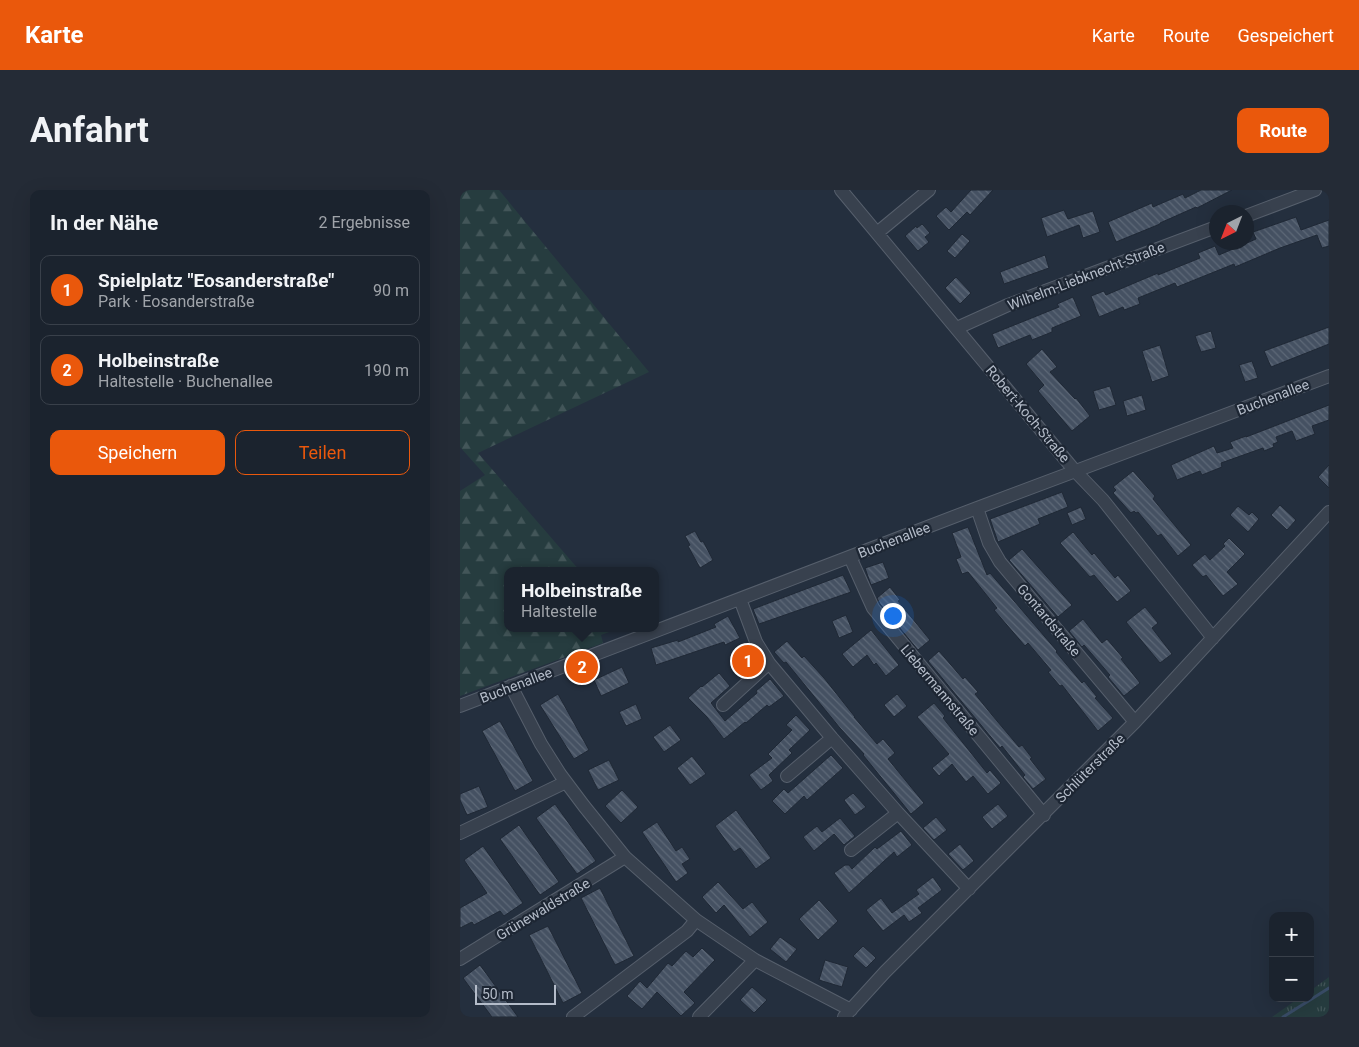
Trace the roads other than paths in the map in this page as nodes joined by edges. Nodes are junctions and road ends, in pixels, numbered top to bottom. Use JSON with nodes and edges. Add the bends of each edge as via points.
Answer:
{"nodes":[{"id":1,"x":841,"y":190,"type":"edge"},
{"id":2,"x":929,"y":190,"type":"edge"},
{"id":3,"x":1315,"y":190,"type":"edge"},
{"id":4,"x":1254,"y":213,"type":"edge"},
{"id":5,"x":1209,"y":230,"type":"edge"},
{"id":6,"x":877,"y":233,"type":"junction"},
{"id":7,"x":957,"y":328,"type":"junction"},
{"id":8,"x":1329,"y":376,"type":"edge"},
{"id":9,"x":1075,"y":471,"type":"junction"},
{"id":10,"x":977,"y":508,"type":"junction"},
{"id":11,"x":1329,"y":512,"type":"edge"},
{"id":12,"x":850,"y":557,"type":"junction"},
{"id":13,"x":740,"y":599,"type":"junction"},
{"id":14,"x":659,"y":630,"type":"edge"},
{"id":15,"x":653,"y":632,"type":"edge"},
{"id":16,"x":1213,"y":638,"type":"junction"},
{"id":17,"x":769,"y":663,"type":"junction"},
{"id":18,"x":511,"y":686,"type":"junction"},
{"id":19,"x":723,"y":705,"type":"dead end"},
{"id":20,"x":460,"y":706,"type":"edge"},
{"id":21,"x":1135,"y":722,"type":"junction"},
{"id":22,"x":832,"y":738,"type":"junction"},
{"id":23,"x":787,"y":776,"type":"dead end"},
{"id":24,"x":566,"y":782,"type":"junction"},
{"id":25,"x":898,"y":813,"type":"junction"},
{"id":26,"x":1044,"y":815,"type":"junction"},
{"id":27,"x":460,"y":833,"type":"edge"},
{"id":28,"x":851,"y":850,"type":"dead end"},
{"id":29,"x":625,"y":857,"type":"junction"},
{"id":30,"x":969,"y":889,"type":"junction"},
{"id":31,"x":696,"y":920,"type":"junction"},
{"id":32,"x":460,"y":960,"type":"edge"},
{"id":33,"x":755,"y":960,"type":"junction"},
{"id":34,"x":848,"y":1013,"type":"edge"},
{"id":35,"x":573,"y":1017,"type":"edge"},
{"id":36,"x":699,"y":1017,"type":"edge"}],
"edges":[{"from":1,"to":6,"type":"street","name":"Robert-Koch-Straße"},
{"from":2,"to":6,"type":"street"},
{"from":3,"to":4,"type":"street"},
{"from":5,"to":7,"type":"street","name":"Wilhelm-Liebknecht-Straße","via":[[1008,305]]},
{"from":6,"to":7,"type":"street","name":"Robert-Koch-Straße"},
{"from":7,"to":9,"type":"street","name":"Robert-Koch-Straße"},
{"from":8,"to":9,"type":"street","name":"Buchenallee"},
{"from":9,"to":10,"type":"street","name":"Buchenallee"},
{"from":9,"to":16,"type":"street","name":"Robert-Koch-Straße","via":[[1103,500]]},
{"from":10,"to":12,"type":"street","name":"Buchenallee"},
{"from":10,"to":21,"type":"street","name":"Gontardstraße","via":[[989,543],[1000,562]]},
{"from":11,"to":16,"type":"street","name":"Schlüterstraße"},
{"from":12,"to":13,"type":"street","name":"Buchenallee"},
{"from":12,"to":26,"type":"street","name":"Liebermannstraße","via":[[873,608]]},
{"from":13,"to":14,"type":"street","name":"Buchenallee"},
{"from":13,"to":17,"type":"street","via":[[756,642]]},
{"from":15,"to":18,"type":"street","name":"Buchenallee"},
{"from":16,"to":21,"type":"street","name":"Schlüterstraße"},
{"from":17,"to":19,"type":"street"},
{"from":17,"to":22,"type":"street"},
{"from":18,"to":20,"type":"street","name":"Buchenallee"},
{"from":18,"to":24,"type":"street","via":[[541,744]]},
{"from":21,"to":26,"type":"street","name":"Schlüterstraße"},
{"from":22,"to":23,"type":"street"},
{"from":22,"to":25,"type":"street"},
{"from":24,"to":27,"type":"street"},
{"from":24,"to":29,"type":"street"},
{"from":25,"to":28,"type":"street"},
{"from":25,"to":30,"type":"street"},
{"from":26,"to":30,"type":"street","name":"Schlüterstraße"},
{"from":29,"to":31,"type":"street"},
{"from":29,"to":32,"type":"street","name":"Grünewaldstraße"},
{"from":30,"to":34,"type":"street","name":"Schlüterstraße"},
{"from":31,"to":33,"type":"street"},
{"from":31,"to":35,"type":"street","via":[[687,931]]},
{"from":33,"to":34,"type":"street"},
{"from":33,"to":36,"type":"street"}]}
